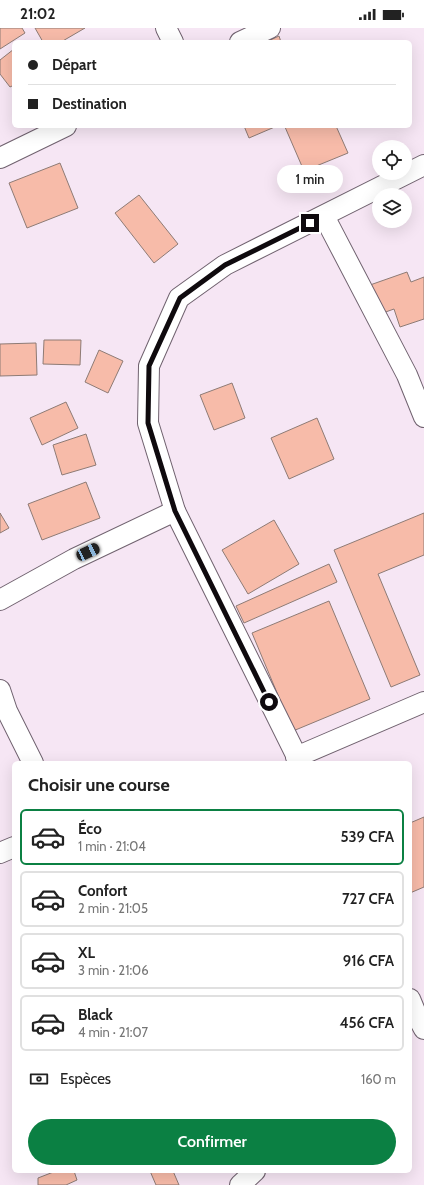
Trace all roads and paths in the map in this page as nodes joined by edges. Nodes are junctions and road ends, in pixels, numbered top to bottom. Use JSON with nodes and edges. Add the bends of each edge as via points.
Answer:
{"nodes":[{"id":1,"x":166,"y":28,"type":"edge"},
{"id":2,"x":270,"y":28,"type":"edge"},
{"id":3,"x":172,"y":40,"type":"edge"},
{"id":4,"x":244,"y":40,"type":"edge"},
{"id":5,"x":62,"y":128,"type":"edge"},
{"id":6,"x":0,"y":158,"type":"edge"},
{"id":7,"x":424,"y":165,"type":"edge"},
{"id":8,"x":324,"y":216,"type":"junction"},
{"id":9,"x":424,"y":417,"type":"edge"},
{"id":10,"x":175,"y":511,"type":"junction"},
{"id":11,"x":0,"y":600,"type":"edge"},
{"id":12,"x":0,"y":690,"type":"edge"},
{"id":13,"x":424,"y":702,"type":"edge"},
{"id":14,"x":298,"y":760,"type":"edge"},
{"id":15,"x":32,"y":761,"type":"edge"},
{"id":16,"x":12,"y":848,"type":"edge"},
{"id":17,"x":0,"y":853,"type":"edge"}],
"edges":[{"from":1,"to":3,"type":"street"},
{"from":2,"to":4,"type":"street"},
{"from":5,"to":6,"type":"street"},
{"from":7,"to":8,"type":"street"},
{"from":8,"to":9,"type":"street","via":[[407,376]]},
{"from":8,"to":10,"type":"street","via":[[225,265],[180,298],[149,366],[148,423]]},
{"from":10,"to":11,"type":"street","via":[[74,559]]},
{"from":10,"to":14,"type":"street"},
{"from":12,"to":15,"type":"street","via":[[7,711]]},
{"from":13,"to":14,"type":"street"},
{"from":16,"to":17,"type":"street"}]}
